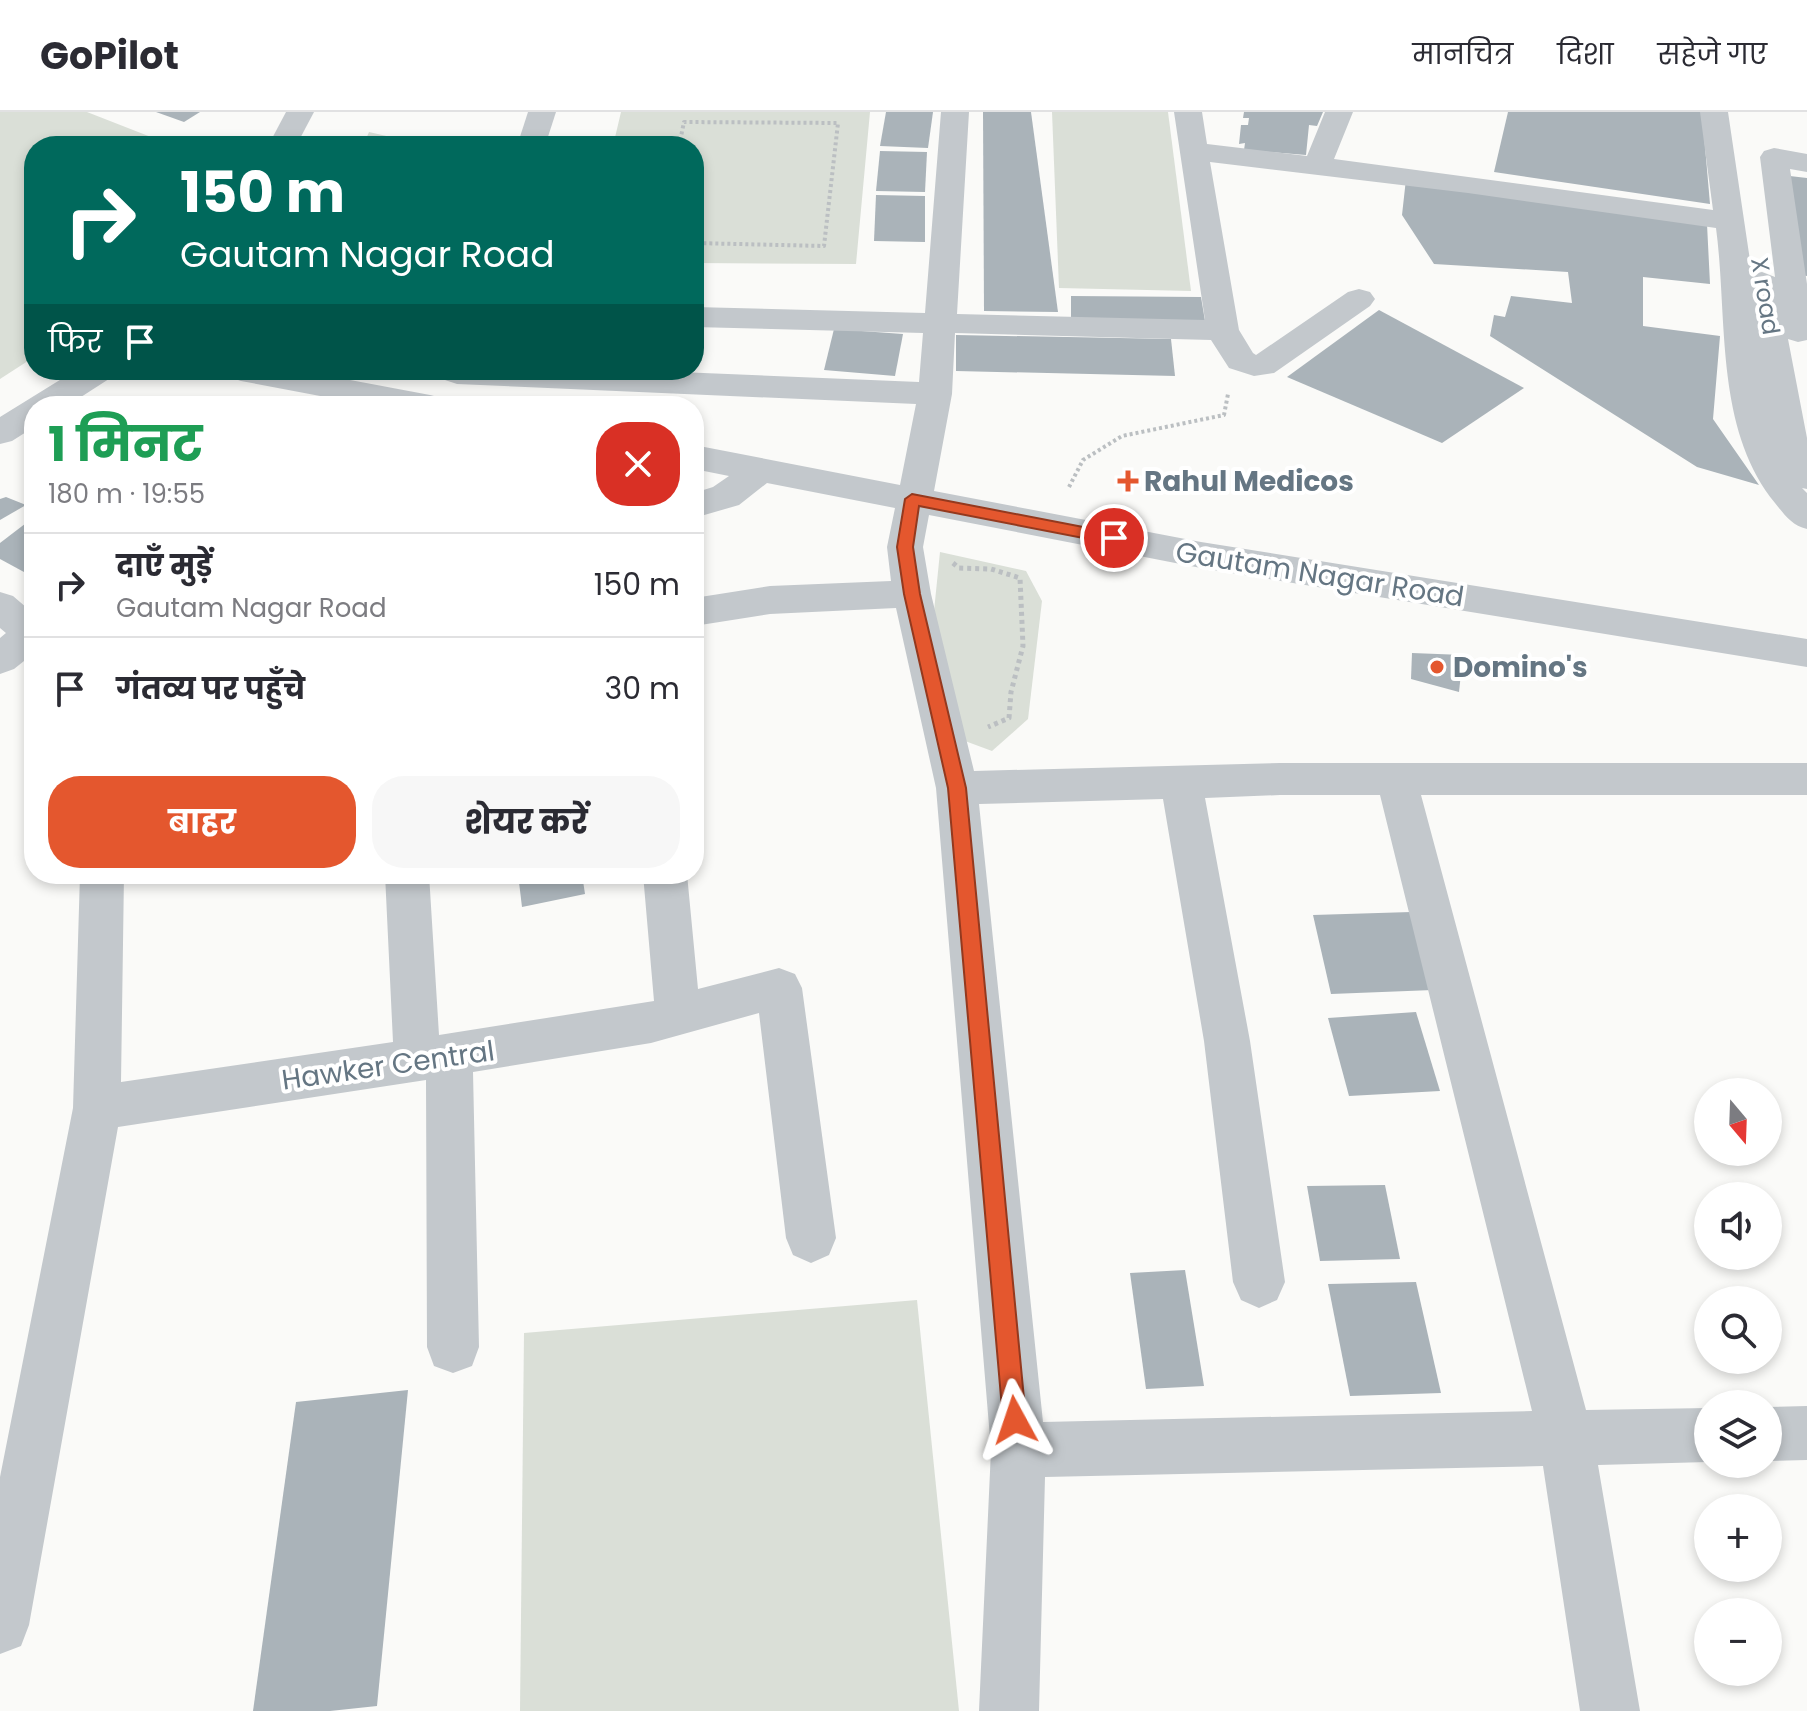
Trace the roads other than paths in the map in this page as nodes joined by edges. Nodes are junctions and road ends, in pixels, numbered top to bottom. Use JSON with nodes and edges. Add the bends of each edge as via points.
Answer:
{"nodes":[{"id":1,"x":300,"y":112,"type":"edge"},
{"id":2,"x":542,"y":112,"type":"edge"},
{"id":3,"x":955,"y":112,"type":"edge"},
{"id":4,"x":1188,"y":112,"type":"edge"},
{"id":5,"x":1339,"y":112,"type":"edge"},
{"id":6,"x":1714,"y":112,"type":"edge"},
{"id":7,"x":1740,"y":112,"type":"edge"},
{"id":8,"x":287,"y":136,"type":"edge"},
{"id":9,"x":534,"y":136,"type":"edge"},
{"id":10,"x":1194,"y":151,"type":"junction"},
{"id":11,"x":1807,"y":163,"type":"edge"},
{"id":12,"x":1317,"y":166,"type":"junction"},
{"id":13,"x":1728,"y":221,"type":"junction"},
{"id":14,"x":1800,"y":281,"type":"edge"},
{"id":15,"x":1359,"y":299,"type":"dead end"},
{"id":16,"x":704,"y":317,"type":"edge"},
{"id":17,"x":938,"y":323,"type":"junction"},
{"id":18,"x":1229,"y":344,"type":"junction"},
{"id":19,"x":84,"y":380,"type":"edge"},
{"id":20,"x":294,"y":380,"type":"edge"},
{"id":21,"x":631,"y":380,"type":"edge"},
{"id":22,"x":935,"y":394,"type":"junction"},
{"id":23,"x":59,"y":396,"type":"edge"},
{"id":24,"x":378,"y":396,"type":"edge"},
{"id":25,"x":1806,"y":398,"type":"edge"},
{"id":26,"x":24,"y":417,"type":"edge"},
{"id":27,"x":0,"y":433,"type":"edge"},
{"id":28,"x":704,"y":459,"type":"edge"},
{"id":29,"x":761,"y":470,"type":"junction"},
{"id":30,"x":1807,"y":477,"type":"edge"},
{"id":31,"x":912,"y":499,"type":"junction"},
{"id":32,"x":704,"y":503,"type":"edge"},
{"id":33,"x":1807,"y":517,"type":"edge"},
{"id":34,"x":912,"y":594,"type":"junction"},
{"id":35,"x":0,"y":606,"type":"edge"},
{"id":36,"x":704,"y":610,"type":"edge"},
{"id":37,"x":24,"y":627,"type":"edge"},
{"id":38,"x":24,"y":642,"type":"edge"},
{"id":39,"x":1807,"y":653,"type":"edge"},
{"id":40,"x":0,"y":659,"type":"edge"},
{"id":41,"x":1396,"y":778,"type":"junction"},
{"id":42,"x":1807,"y":779,"type":"edge"},
{"id":43,"x":1181,"y":781,"type":"junction"},
{"id":44,"x":957,"y":788,"type":"junction"},
{"id":45,"x":102,"y":884,"type":"edge"},
{"id":46,"x":408,"y":884,"type":"edge"},
{"id":47,"x":666,"y":884,"type":"edge"},
{"id":48,"x":678,"y":1015,"type":"junction"},
{"id":49,"x":433,"y":1058,"type":"junction"},
{"id":50,"x":97,"y":1108,"type":"junction"},
{"id":51,"x":811,"y":1238,"type":"dead end"},
{"id":52,"x":1259,"y":1282,"type":"dead end"},
{"id":53,"x":453,"y":1347,"type":"dead end"},
{"id":54,"x":1807,"y":1433,"type":"edge"},
{"id":55,"x":1782,"y":1434,"type":"edge"},
{"id":56,"x":1694,"y":1435,"type":"edge"},
{"id":57,"x":1566,"y":1438,"type":"junction"},
{"id":58,"x":1018,"y":1450,"type":"junction"},
{"id":59,"x":0,"y":1625,"type":"edge"},
{"id":60,"x":1009,"y":1711,"type":"edge"},
{"id":61,"x":1610,"y":1711,"type":"edge"}],
"edges":[{"from":1,"to":8,"type":"street"},
{"from":2,"to":9,"type":"street"},
{"from":3,"to":17,"type":"street"},
{"from":4,"to":10,"type":"street"},
{"from":5,"to":12,"type":"street"},
{"from":6,"to":13,"type":"street"},
{"from":7,"to":30,"type":"street","name":"X road","via":[[1758,262],[1788,434]]},
{"from":10,"to":12,"type":"street"},
{"from":10,"to":18,"type":"street"},
{"from":11,"to":14,"type":"street","via":[[1774,157]]},
{"from":12,"to":13,"type":"street"},
{"from":13,"to":33,"type":"street","via":[[1750,415],[1761,448]]},
{"from":14,"to":25,"type":"street"},
{"from":15,"to":18,"type":"street","via":[[1262,366],[1252,367]]},
{"from":16,"to":17,"type":"street"},
{"from":17,"to":18,"type":"street"},
{"from":17,"to":22,"type":"street"},
{"from":19,"to":23,"type":"street"},
{"from":20,"to":24,"type":"street"},
{"from":21,"to":22,"type":"street"},
{"from":22,"to":31,"type":"street"},
{"from":26,"to":27,"type":"street"},
{"from":28,"to":29,"type":"street","name":"Gautam Nagar Road"},
{"from":29,"to":31,"type":"street","name":"Gautam Nagar Road"},
{"from":29,"to":32,"type":"street","via":[[726,496]]},
{"from":31,"to":34,"type":"street","via":[[905,547]]},
{"from":31,"to":39,"type":"street","name":"Gautam Nagar Road","via":[[1201,555]]},
{"from":34,"to":36,"type":"street","via":[[770,600]]},
{"from":34,"to":44,"type":"street"},
{"from":35,"to":37,"type":"street"},
{"from":38,"to":40,"type":"street"},
{"from":41,"to":42,"type":"street"},
{"from":41,"to":43,"type":"street"},
{"from":41,"to":57,"type":"street"},
{"from":43,"to":44,"type":"street"},
{"from":43,"to":52,"type":"street","via":[[1227,1041]]},
{"from":44,"to":58,"type":"street"},
{"from":45,"to":50,"type":"street"},
{"from":46,"to":49,"type":"street"},
{"from":47,"to":48,"type":"street"},
{"from":48,"to":49,"type":"street","name":"Hawker Central"},
{"from":48,"to":51,"type":"street","name":"Hawker Central","via":[[779,988]]},
{"from":49,"to":50,"type":"street","name":"Hawker Central"},
{"from":49,"to":53,"type":"street"},
{"from":50,"to":59,"type":"street"},
{"from":54,"to":55,"type":"street"},
{"from":56,"to":57,"type":"street"},
{"from":57,"to":58,"type":"street"},
{"from":57,"to":61,"type":"street"},
{"from":58,"to":60,"type":"street"}]}
